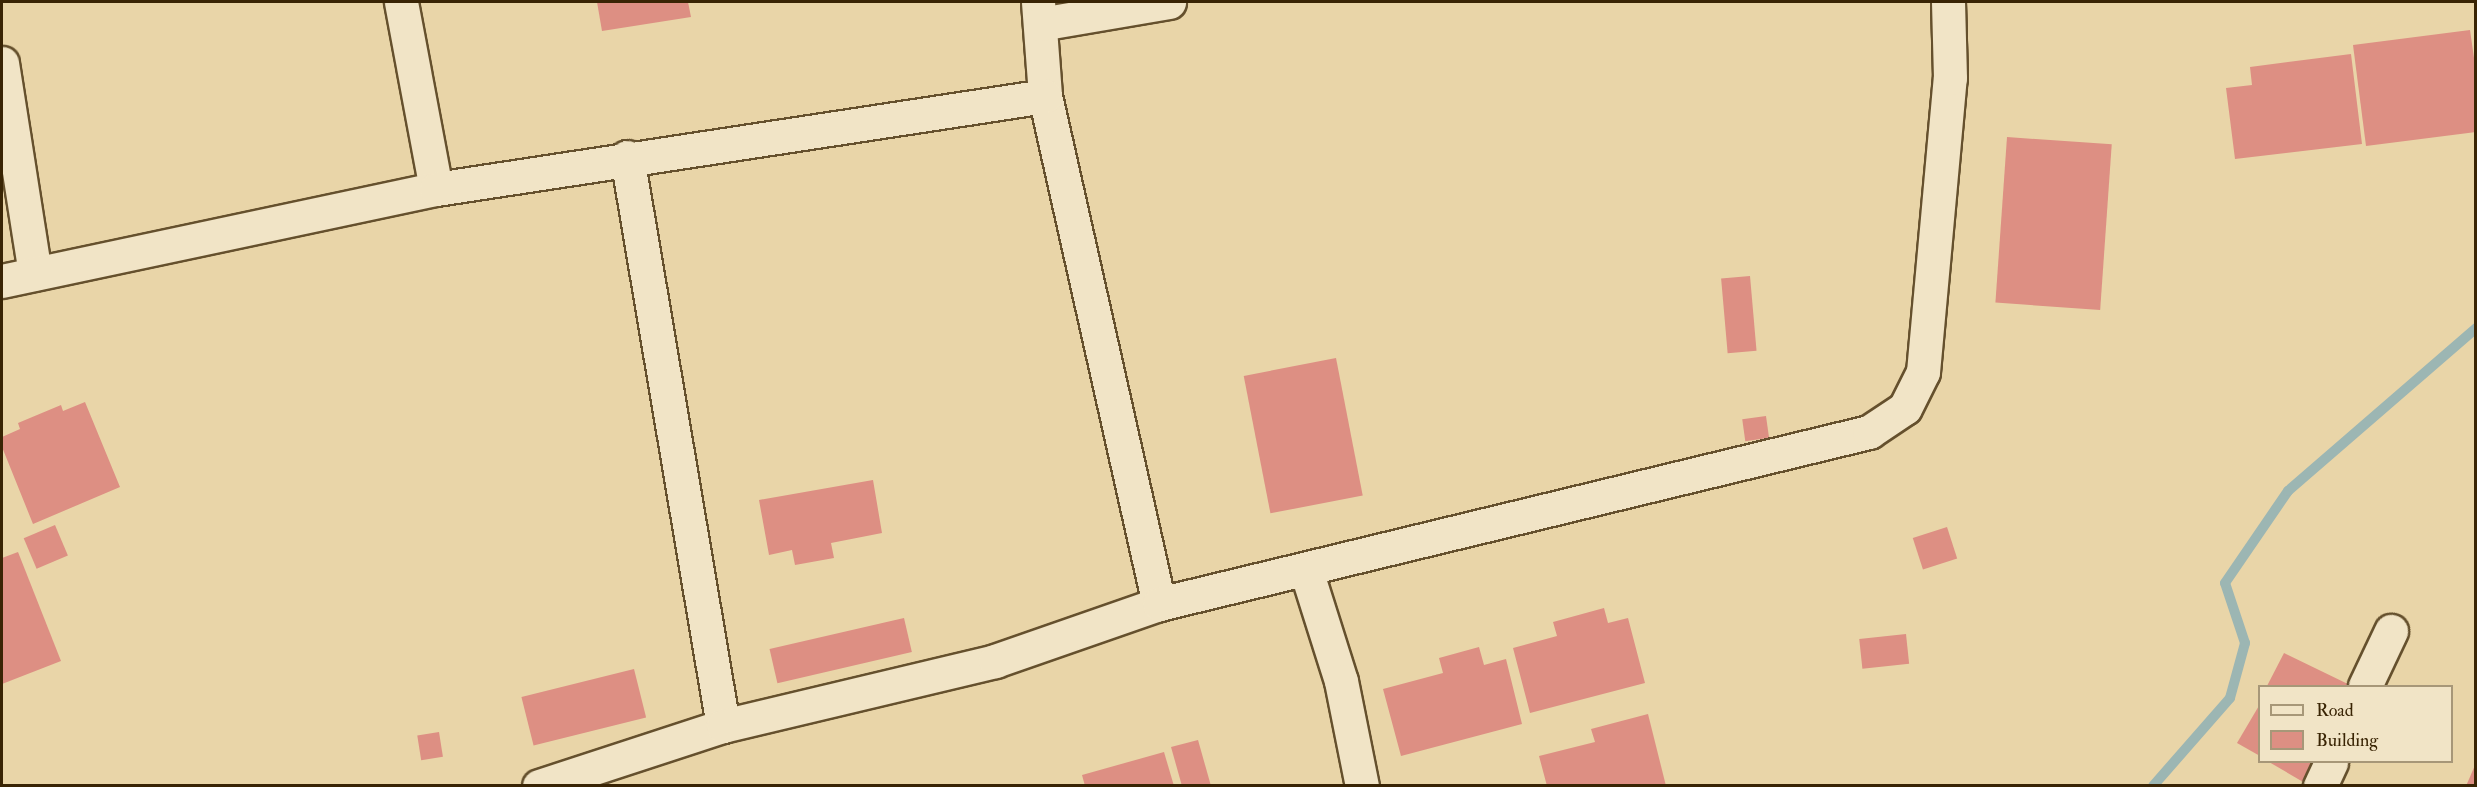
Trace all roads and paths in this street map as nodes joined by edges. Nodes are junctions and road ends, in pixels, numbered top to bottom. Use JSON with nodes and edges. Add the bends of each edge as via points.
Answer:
{"nodes":[{"id":1,"x":401,"y":2,"type":"edge"},
{"id":2,"x":1169,"y":2,"type":"edge"},
{"id":3,"x":1948,"y":2,"type":"edge"},
{"id":4,"x":1039,"y":13,"type":"edge"},
{"id":5,"x":2,"y":63,"type":"edge"},
{"id":6,"x":1045,"y":96,"type":"junction"},
{"id":7,"x":627,"y":157,"type":"junction"},
{"id":8,"x":436,"y":189,"type":"junction"},
{"id":9,"x":35,"y":273,"type":"junction"},
{"id":10,"x":2,"y":281,"type":"edge"},
{"id":11,"x":1306,"y":570,"type":"junction"},
{"id":12,"x":1159,"y":604,"type":"junction"},
{"id":13,"x":2391,"y":631,"type":"dead end"},
{"id":14,"x":2366,"y":685,"type":"edge"},
{"id":15,"x":723,"y":726,"type":"junction"},
{"id":16,"x":2331,"y":763,"type":"edge"},
{"id":17,"x":539,"y":786,"type":"edge"},
{"id":18,"x":1362,"y":786,"type":"edge"},
{"id":19,"x":2320,"y":786,"type":"edge"}],
"edges":[{"from":1,"to":8,"type":"street"},
{"from":2,"to":4,"type":"street"},
{"from":3,"to":11,"type":"street","via":[[1950,78],[1923,372],[1905,408],[1869,432]]},
{"from":4,"to":6,"type":"street"},
{"from":5,"to":9,"type":"street"},
{"from":6,"to":7,"type":"street"},
{"from":6,"to":12,"type":"street"},
{"from":7,"to":8,"type":"street"},
{"from":7,"to":15,"type":"street"},
{"from":8,"to":9,"type":"street"},
{"from":9,"to":10,"type":"street"},
{"from":11,"to":12,"type":"street"},
{"from":11,"to":18,"type":"street","via":[[1341,681]]},
{"from":12,"to":15,"type":"street","via":[[995,661]]},
{"from":13,"to":14,"type":"street"},
{"from":15,"to":17,"type":"street"},
{"from":16,"to":19,"type":"street"}]}
